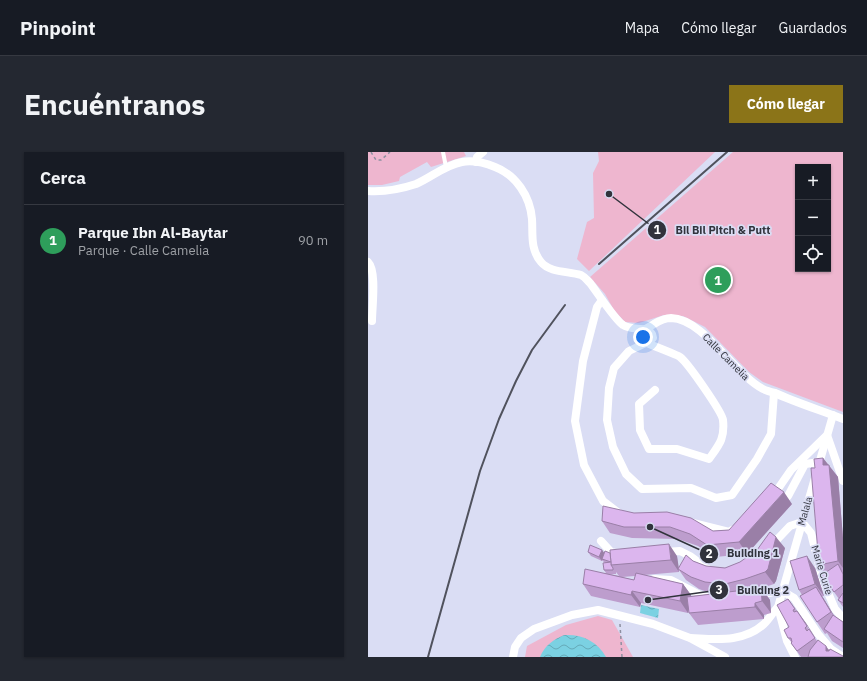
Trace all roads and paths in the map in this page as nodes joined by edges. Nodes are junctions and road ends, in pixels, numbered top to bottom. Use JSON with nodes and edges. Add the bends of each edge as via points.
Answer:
{"nodes":[{"id":1,"x":371,"y":152,"type":"edge"},
{"id":2,"x":390,"y":152,"type":"edge"},
{"id":3,"x":443,"y":152,"type":"edge"},
{"id":4,"x":483,"y":152,"type":"edge"},
{"id":5,"x":476,"y":162,"type":"junction"},
{"id":6,"x":446,"y":167,"type":"junction"},
{"id":7,"x":368,"y":190,"type":"edge"},
{"id":8,"x":368,"y":262,"type":"edge"},
{"id":9,"x":602,"y":300,"type":"junction"},
{"id":10,"x":372,"y":321,"type":"dead end"},
{"id":11,"x":645,"y":330,"type":"junction"},
{"id":12,"x":648,"y":342,"type":"junction"},
{"id":13,"x":656,"y":390,"type":"dead end"},
{"id":14,"x":774,"y":393,"type":"junction"},
{"id":15,"x":833,"y":415,"type":"junction"},
{"id":16,"x":843,"y":419,"type":"edge"},
{"id":17,"x":827,"y":435,"type":"junction"},
{"id":18,"x":820,"y":462,"type":"junction"},
{"id":19,"x":826,"y":468,"type":"edge"},
{"id":20,"x":843,"y":481,"type":"edge"},
{"id":21,"x":788,"y":496,"type":"dead end"},
{"id":22,"x":768,"y":502,"type":"edge"},
{"id":23,"x":628,"y":516,"type":"edge"},
{"id":24,"x":685,"y":522,"type":"edge"},
{"id":25,"x":802,"y":522,"type":"junction"},
{"id":26,"x":740,"y":524,"type":"edge"},
{"id":27,"x":601,"y":541,"type":"dead end"},
{"id":28,"x":657,"y":553,"type":"edge"},
{"id":29,"x":762,"y":555,"type":"edge"},
{"id":30,"x":627,"y":557,"type":"edge"},
{"id":31,"x":717,"y":572,"type":"edge"},
{"id":32,"x":648,"y":580,"type":"edge"},
{"id":33,"x":782,"y":591,"type":"junction"},
{"id":34,"x":748,"y":597,"type":"edge"},
{"id":35,"x":720,"y":601,"type":"edge"},
{"id":36,"x":778,"y":607,"type":"junction"},
{"id":37,"x":843,"y":618,"type":"edge"},
{"id":38,"x":620,"y":624,"type":"dead end"},
{"id":39,"x":690,"y":638,"type":"junction"},
{"id":40,"x":512,"y":657,"type":"edge"},
{"id":41,"x":622,"y":657,"type":"edge"},
{"id":42,"x":725,"y":657,"type":"edge"},
{"id":43,"x":794,"y":657,"type":"edge"},
{"id":44,"x":843,"y":657,"type":"edge"}],
"edges":[{"from":1,"to":2,"type":"path","via":[[376,160],[381,160]]},
{"from":3,"to":6,"type":"lane"},
{"from":4,"to":5,"type":"street","via":[[477,157]]},
{"from":5,"to":6,"type":"street"},
{"from":5,"to":9,"type":"street","via":[[502,170],[516,181],[527,198],[532,218],[534,251],[542,263],[553,270],[585,278]]},
{"from":6,"to":7,"type":"street","via":[[416,184],[387,191]]},
{"from":8,"to":10,"type":"street","via":[[372,266],[373,279]]},
{"from":9,"to":11,"type":"street","via":[[622,325]]},
{"from":9,"to":23,"type":"street","via":[[597,307],[583,361],[575,421],[584,466],[603,501],[621,515]]},
{"from":11,"to":12,"type":"street","via":[[649,330],[653,338]]},
{"from":11,"to":14,"type":"street","name":"Calle Camelia","via":[[663,319],[682,320],[708,336],[750,380],[764,390]]},
{"from":12,"to":13,"type":"street","via":[[681,358],[716,405],[723,419],[722,440],[709,459],[677,449],[649,449],[640,430],[639,404]]},
{"from":12,"to":14,"type":"street","via":[[629,352],[614,368],[609,388],[607,420],[613,447],[626,474],[642,489],[691,488],[716,498],[732,495],[771,434]]},
{"from":14,"to":15,"type":"street","name":"Calle Camelia"},
{"from":15,"to":16,"type":"street","name":"Calle Camelia"},
{"from":15,"to":17,"type":"street","name":"Malala"},
{"from":17,"to":18,"type":"street","name":"Malala"},
{"from":17,"to":20,"type":"street"},
{"from":17,"to":22,"type":"street","via":[[791,470]]},
{"from":18,"to":19,"type":"street"},
{"from":18,"to":21,"type":"street","via":[[805,464]]},
{"from":18,"to":25,"type":"street","name":"Malala"},
{"from":24,"to":26,"type":"street","via":[[729,532]]},
{"from":25,"to":29,"type":"street","via":[[790,526]]},
{"from":25,"to":33,"type":"street","name":"Malala"},
{"from":25,"to":37,"type":"street","name":"Marie Curie","via":[[811,533],[823,581],[835,609]]},
{"from":27,"to":30,"type":"street","via":[[612,552]]},
{"from":28,"to":31,"type":"street","via":[[680,551],[707,569]]},
{"from":32,"to":35,"type":"street","via":[[671,580],[702,596]]},
{"from":33,"to":34,"type":"street"},
{"from":33,"to":36,"type":"street","name":"Malala"},
{"from":33,"to":44,"type":"street","via":[[794,598],[830,649]]},
{"from":36,"to":39,"type":"street","via":[[763,624],[745,635],[727,640]]},
{"from":36,"to":43,"type":"street"},
{"from":38,"to":41,"type":"path"},
{"from":39,"to":40,"type":"street","via":[[653,624],[598,610],[572,615],[534,629],[521,638]]},
{"from":39,"to":42,"type":"street"}]}
